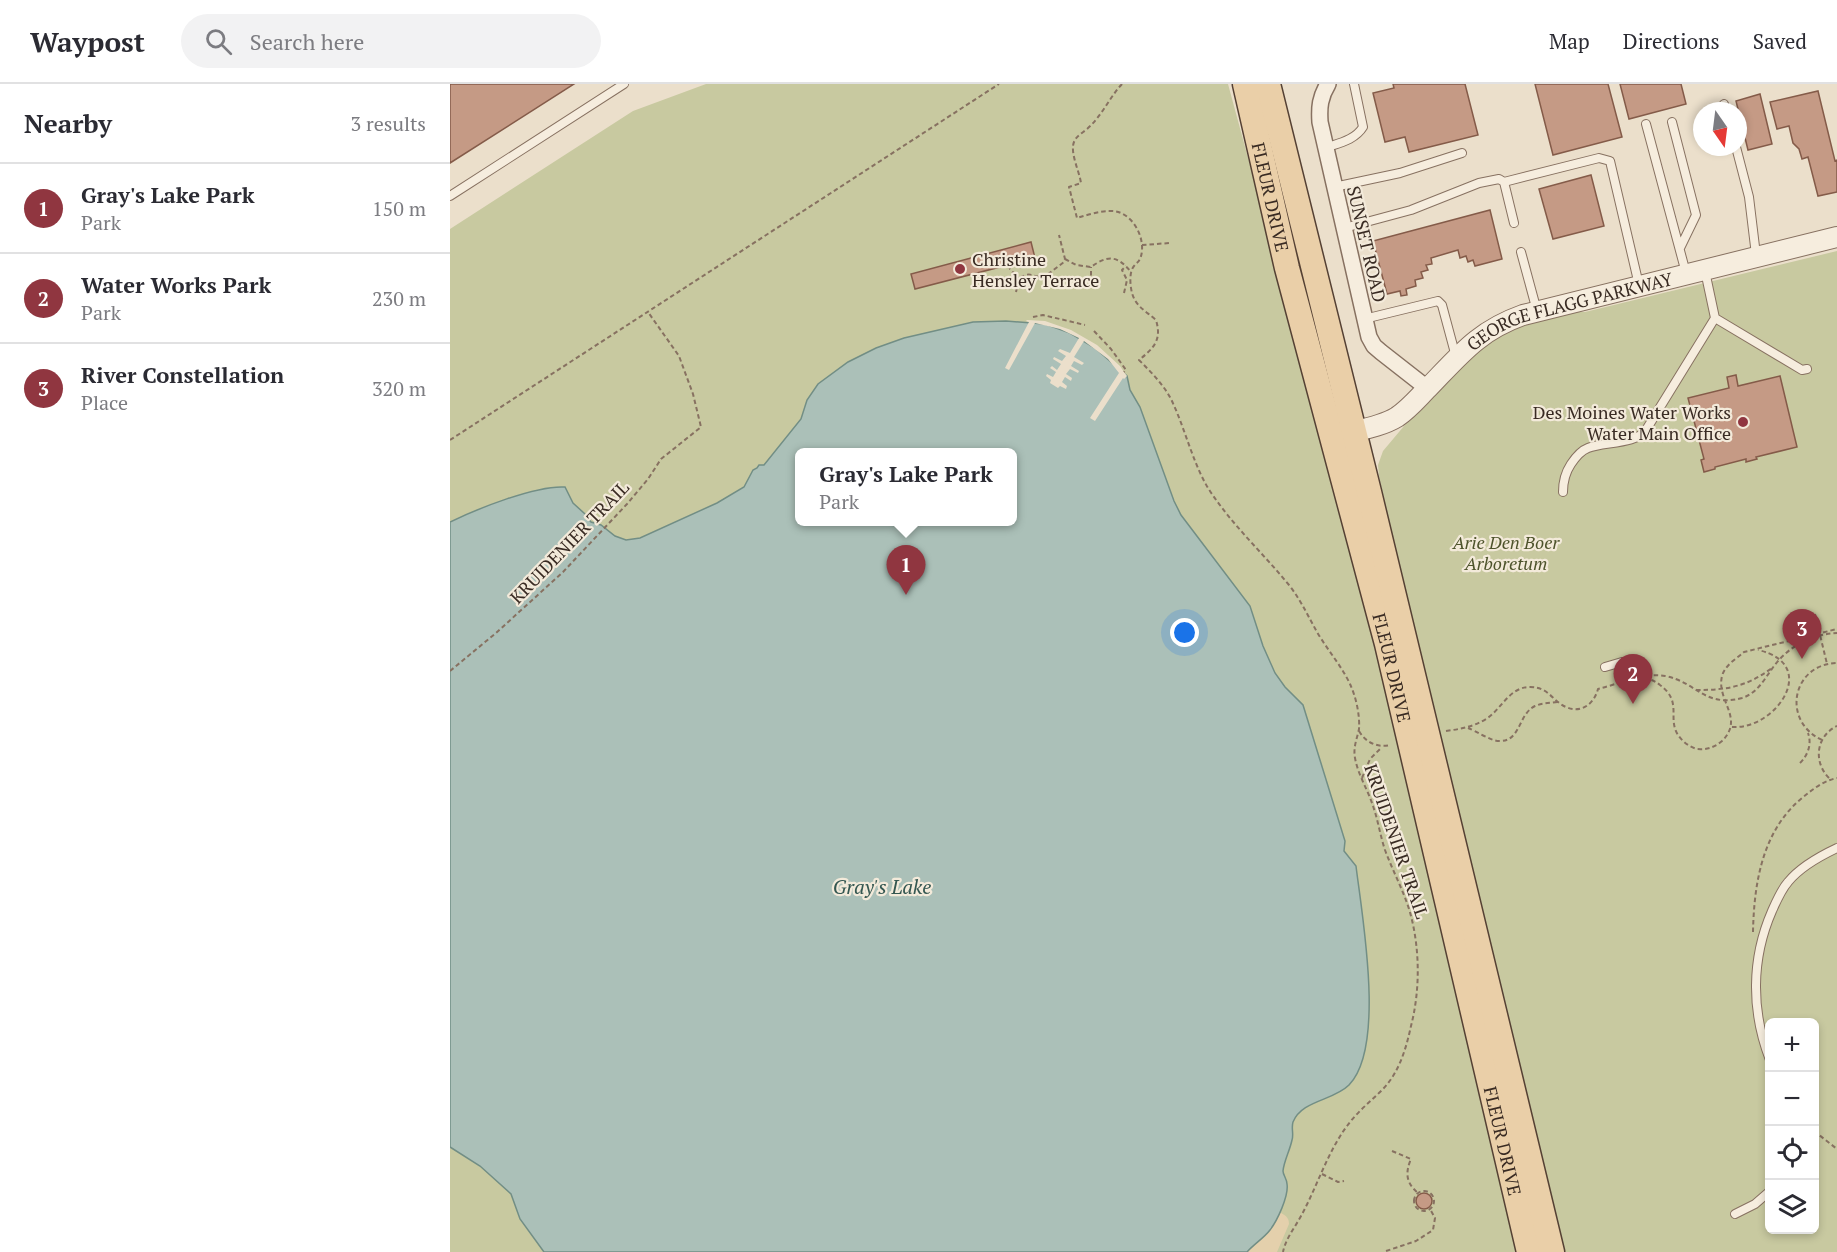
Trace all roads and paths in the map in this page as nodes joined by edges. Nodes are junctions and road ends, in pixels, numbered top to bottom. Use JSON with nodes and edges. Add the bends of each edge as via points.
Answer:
{"nodes":[{"id":1,"x":624,"y":84,"type":"edge"},
{"id":2,"x":999,"y":84,"type":"edge"},
{"id":3,"x":1122,"y":84,"type":"edge"},
{"id":4,"x":1245,"y":84,"type":"edge"},
{"id":5,"x":1268,"y":84,"type":"edge"},
{"id":6,"x":1328,"y":84,"type":"edge"},
{"id":7,"x":1354,"y":84,"type":"edge"},
{"id":8,"x":1672,"y":122,"type":"dead end"},
{"id":9,"x":1646,"y":124,"type":"dead end"},
{"id":10,"x":1325,"y":148,"type":"junction"},
{"id":11,"x":1462,"y":153,"type":"dead end"},
{"id":12,"x":1738,"y":156,"type":"edge"},
{"id":13,"x":1504,"y":182,"type":"junction"},
{"id":14,"x":1334,"y":187,"type":"junction"},
{"id":15,"x":450,"y":196,"type":"edge"},
{"id":16,"x":1514,"y":223,"type":"dead end"},
{"id":17,"x":1344,"y":228,"type":"junction"},
{"id":18,"x":1059,"y":235,"type":"dead end"},
{"id":19,"x":1837,"y":237,"type":"edge"},
{"id":20,"x":1170,"y":243,"type":"dead end"},
{"id":21,"x":1142,"y":245,"type":"junction"},
{"id":22,"x":1680,"y":248,"type":"junction"},
{"id":23,"x":1521,"y":252,"type":"dead end"},
{"id":24,"x":1756,"y":257,"type":"junction"},
{"id":25,"x":1065,"y":259,"type":"junction"},
{"id":26,"x":1009,"y":265,"type":"dead end"},
{"id":27,"x":1126,"y":266,"type":"junction"},
{"id":28,"x":1091,"y":267,"type":"junction"},
{"id":29,"x":1131,"y":272,"type":"junction"},
{"id":30,"x":1696,"y":272,"type":"junction"},
{"id":31,"x":1018,"y":279,"type":"junction"},
{"id":32,"x":1091,"y":283,"type":"dead end"},
{"id":33,"x":1639,"y":286,"type":"junction"},
{"id":34,"x":1016,"y":292,"type":"dead end"},
{"id":35,"x":1124,"y":293,"type":"dead end"},
{"id":36,"x":648,"y":311,"type":"junction"},
{"id":37,"x":1537,"y":312,"type":"junction"},
{"id":38,"x":1033,"y":317,"type":"dead end"},
{"id":39,"x":1715,"y":318,"type":"junction"},
{"id":40,"x":1364,"y":319,"type":"junction"},
{"id":41,"x":1085,"y":325,"type":"dead end"},
{"id":42,"x":1094,"y":331,"type":"dead end"},
{"id":43,"x":1456,"y":359,"type":"junction"},
{"id":44,"x":1807,"y":369,"type":"dead end"},
{"id":45,"x":1124,"y":372,"type":"dead end"},
{"id":46,"x":1427,"y":388,"type":"junction"},
{"id":47,"x":1354,"y":431,"type":"junction"},
{"id":48,"x":1331,"y":437,"type":"junction"},
{"id":49,"x":450,"y":440,"type":"edge"},
{"id":50,"x":1563,"y":492,"type":"dead end"},
{"id":51,"x":1815,"y":614,"type":"dead end"},
{"id":52,"x":1837,"y":631,"type":"edge"},
{"id":53,"x":1820,"y":634,"type":"junction"},
{"id":54,"x":1754,"y":650,"type":"junction"},
{"id":55,"x":1780,"y":660,"type":"junction"},
{"id":56,"x":1622,"y":662,"type":"dead end"},
{"id":57,"x":1827,"y":663,"type":"junction"},
{"id":58,"x":1837,"y":663,"type":"edge"},
{"id":59,"x":1774,"y":666,"type":"junction"},
{"id":60,"x":1605,"y":667,"type":"dead end"},
{"id":61,"x":450,"y":671,"type":"edge"},
{"id":62,"x":1639,"y":678,"type":"junction"},
{"id":63,"x":1722,"y":689,"type":"junction"},
{"id":64,"x":1695,"y":690,"type":"junction"},
{"id":65,"x":1725,"y":701,"type":"junction"},
{"id":66,"x":1558,"y":702,"type":"junction"},
{"id":67,"x":1837,"y":726,"type":"edge"},
{"id":68,"x":1732,"y":727,"type":"junction"},
{"id":69,"x":1467,"y":728,"type":"junction"},
{"id":70,"x":1807,"y":730,"type":"junction"},
{"id":71,"x":1359,"y":731,"type":"junction"},
{"id":72,"x":1446,"y":731,"type":"dead end"},
{"id":73,"x":1822,"y":740,"type":"junction"},
{"id":74,"x":1393,"y":744,"type":"dead end"},
{"id":75,"x":1382,"y":747,"type":"junction"},
{"id":76,"x":1800,"y":764,"type":"dead end"},
{"id":77,"x":1362,"y":778,"type":"junction"},
{"id":78,"x":1837,"y":778,"type":"edge"},
{"id":79,"x":1831,"y":779,"type":"junction"},
{"id":80,"x":1837,"y":848,"type":"edge"},
{"id":81,"x":1753,"y":941,"type":"dead end"},
{"id":82,"x":1765,"y":1043,"type":"edge"},
{"id":83,"x":1819,"y":1134,"type":"edge"},
{"id":84,"x":1837,"y":1149,"type":"edge"},
{"id":85,"x":1392,"y":1151,"type":"dead end"},
{"id":86,"x":1321,"y":1173,"type":"junction"},
{"id":87,"x":1344,"y":1181,"type":"dead end"},
{"id":88,"x":1418,"y":1193,"type":"junction"},
{"id":89,"x":1765,"y":1195,"type":"edge"},
{"id":90,"x":1430,"y":1209,"type":"junction"},
{"id":91,"x":1735,"y":1214,"type":"dead end"},
{"id":92,"x":1386,"y":1251,"type":"edge"},
{"id":93,"x":1283,"y":1252,"type":"edge"},
{"id":94,"x":1529,"y":1252,"type":"edge"},
{"id":95,"x":1552,"y":1252,"type":"edge"}],
"edges":[{"from":1,"to":15,"type":"lane"},
{"from":2,"to":36,"type":"path"},
{"from":3,"to":21,"type":"path","via":[[1099,116],[1077,136],[1073,144],[1081,183],[1069,186],[1077,218],[1117,211],[1135,224]]},
{"from":4,"to":48,"type":"main road","name":"FLEUR DRIVE"},
{"from":5,"to":47,"type":"main road","name":"FLEUR DRIVE"},
{"from":6,"to":10,"type":"street","name":"SUNSET ROAD","via":[[1319,107]]},
{"from":7,"to":10,"type":"lane","via":[[1363,127],[1353,138]]},
{"from":8,"to":22,"type":"lane","via":[[1696,215]]},
{"from":9,"to":22,"type":"lane"},
{"from":10,"to":14,"type":"street","name":"SUNSET ROAD"},
{"from":11,"to":14,"type":"lane","via":[[1400,173]]},
{"from":12,"to":24,"type":"lane","via":[[1749,197]]},
{"from":13,"to":16,"type":"lane"},
{"from":13,"to":17,"type":"lane","via":[[1499,178],[1479,183],[1411,210]]},
{"from":13,"to":33,"type":"lane","via":[[1599,158],[1610,161]]},
{"from":14,"to":17,"type":"street","name":"SUNSET ROAD"},
{"from":17,"to":40,"type":"street","name":"SUNSET ROAD"},
{"from":18,"to":25,"type":"path"},
{"from":19,"to":24,"type":"street","name":"GEORGE FLAGG PARKWAY"},
{"from":20,"to":21,"type":"path"},
{"from":21,"to":29,"type":"path","via":[[1141,258]]},
{"from":22,"to":30,"type":"lane"},
{"from":23,"to":37,"type":"lane"},
{"from":24,"to":30,"type":"street","name":"GEORGE FLAGG PARKWAY"},
{"from":25,"to":28,"type":"path"},
{"from":25,"to":31,"type":"path","via":[[1046,277],[1027,274]]},
{"from":26,"to":31,"type":"path"},
{"from":27,"to":28,"type":"path","via":[[1109,258]]},
{"from":27,"to":29,"type":"path"},
{"from":27,"to":35,"type":"path","via":[[1122,270],[1127,280]]},
{"from":28,"to":32,"type":"path"},
{"from":29,"to":71,"type":"path","name":"KRUIDENIER TRAIL","via":[[1134,300],[1156,320],[1158,327],[1156,345],[1139,360],[1170,398],[1206,484],[1219,504],[1302,603],[1342,670],[1353,691]]},
{"from":30,"to":33,"type":"street","name":"GEORGE FLAGG PARKWAY"},
{"from":30,"to":39,"type":"lane"},
{"from":31,"to":34,"type":"path"},
{"from":33,"to":37,"type":"street","name":"GEORGE FLAGG PARKWAY"},
{"from":36,"to":49,"type":"path"},
{"from":36,"to":61,"type":"path","name":"KRUIDENIER TRAIL","via":[[680,357],[701,427],[661,459],[627,504],[563,573]]},
{"from":37,"to":43,"type":"street","name":"GEORGE FLAGG PARKWAY","via":[[1503,322],[1478,337]]},
{"from":38,"to":41,"type":"path","via":[[1043,315]]},
{"from":39,"to":44,"type":"lane","via":[[1802,370]]},
{"from":39,"to":50,"type":"lane","via":[[1643,434],[1586,448],[1567,470]]},
{"from":40,"to":43,"type":"lane","via":[[1438,301]]},
{"from":40,"to":46,"type":"street","name":"SUNSET ROAD","via":[[1374,346]]},
{"from":42,"to":45,"type":"path","via":[[1121,362]]},
{"from":43,"to":46,"type":"street","name":"GEORGE FLAGG PARKWAY"},
{"from":46,"to":47,"type":"street","name":"GEORGE FLAGG PARKWAY","via":[[1396,417]]},
{"from":47,"to":48,"type":"street","name":"GEORGE FLAGG PARKWAY"},
{"from":47,"to":95,"type":"main road","name":"FLEUR DRIVE"},
{"from":48,"to":94,"type":"main road","name":"FLEUR DRIVE","via":[[1387,645]]},
{"from":51,"to":53,"type":"path"},
{"from":52,"to":53,"type":"path"},
{"from":53,"to":54,"type":"path"},
{"from":53,"to":55,"type":"path"},
{"from":53,"to":57,"type":"path"},
{"from":54,"to":55,"type":"path"},
{"from":54,"to":63,"type":"path","via":[[1744,652],[1727,667]]},
{"from":55,"to":59,"type":"path"},
{"from":55,"to":68,"type":"path","via":[[1790,681],[1784,698],[1756,724]]},
{"from":56,"to":60,"type":"lane"},
{"from":57,"to":58,"type":"path"},
{"from":57,"to":70,"type":"path","via":[[1806,675],[1797,691],[1799,719]]},
{"from":59,"to":63,"type":"path","via":[[1751,682]]},
{"from":59,"to":65,"type":"path","via":[[1755,691]]},
{"from":62,"to":64,"type":"path","via":[[1666,676]]},
{"from":62,"to":66,"type":"path","via":[[1598,689],[1593,701],[1583,708],[1571,709]]},
{"from":62,"to":68,"type":"path","via":[[1651,679],[1671,696],[1676,732],[1695,748],[1716,746]]},
{"from":63,"to":64,"type":"path"},
{"from":63,"to":65,"type":"path"},
{"from":64,"to":65,"type":"path"},
{"from":65,"to":68,"type":"path"},
{"from":66,"to":69,"type":"path","via":[[1540,688],[1518,690],[1487,718]]},
{"from":66,"to":69,"type":"path","via":[[1529,710],[1514,736],[1504,741]]},
{"from":67,"to":73,"type":"path"},
{"from":69,"to":72,"type":"path"},
{"from":70,"to":73,"type":"path"},
{"from":70,"to":76,"type":"path","via":[[1810,743]]},
{"from":71,"to":75,"type":"path","via":[[1369,742]]},
{"from":71,"to":77,"type":"path","name":"KRUIDENIER TRAIL","via":[[1355,757]]},
{"from":73,"to":79,"type":"path","via":[[1819,760]]},
{"from":74,"to":75,"type":"path"},
{"from":75,"to":77,"type":"path","via":[[1370,759]]},
{"from":77,"to":86,"type":"path","name":"KRUIDENIER TRAIL","via":[[1411,915],[1417,989],[1403,1056],[1393,1077],[1346,1127]]},
{"from":78,"to":79,"type":"path"},
{"from":79,"to":81,"type":"path","via":[[1793,805],[1772,834],[1760,870]]},
{"from":80,"to":82,"type":"lane","via":[[1803,868],[1788,883],[1766,926],[1757,959],[1755,997]]},
{"from":83,"to":84,"type":"path"},
{"from":85,"to":88,"type":"path","via":[[1411,1160],[1408,1181]]},
{"from":86,"to":87,"type":"path"},
{"from":86,"to":93,"type":"path","name":"KRUIDENIER TRAIL"},
{"from":88,"to":90,"type":"path","via":[[1416,1206]]},
{"from":88,"to":90,"type":"path","via":[[1427,1191],[1433,1195]]},
{"from":89,"to":91,"type":"lane"},
{"from":90,"to":92,"type":"path","via":[[1435,1218],[1433,1230],[1416,1241]]}]}
